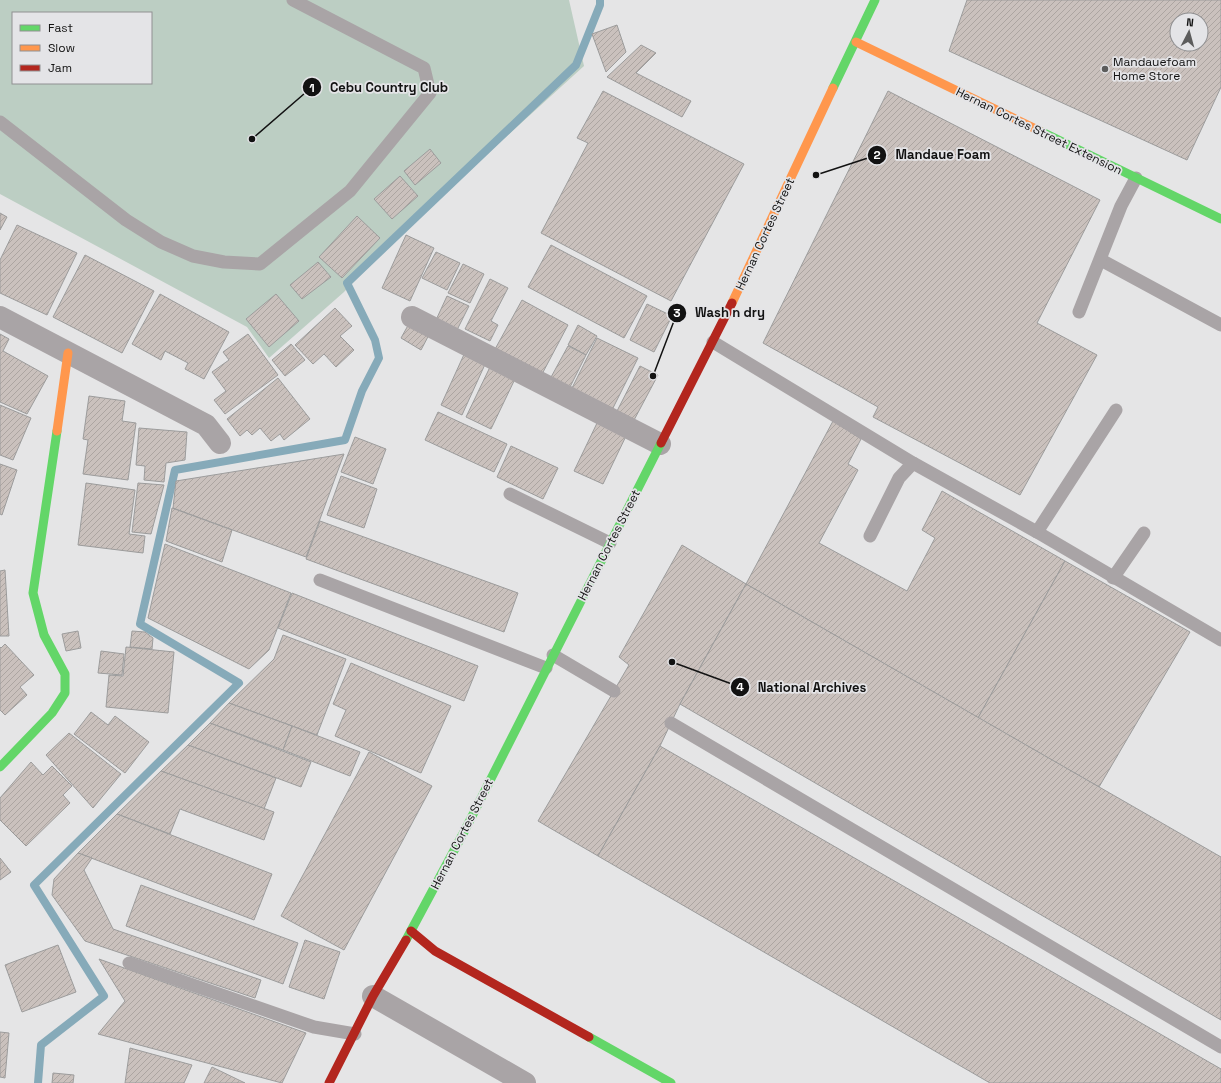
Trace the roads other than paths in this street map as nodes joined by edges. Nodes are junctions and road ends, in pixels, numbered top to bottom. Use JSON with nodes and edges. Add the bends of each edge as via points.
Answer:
{"nodes":[{"id":1,"x":293,"y":0,"type":"edge"},
{"id":2,"x":875,"y":0,"type":"edge"},
{"id":3,"x":856,"y":42,"type":"junction"},
{"id":4,"x":0,"y":122,"type":"edge"},
{"id":5,"x":1136,"y":178,"type":"junction"},
{"id":6,"x":1221,"y":219,"type":"edge"},
{"id":7,"x":1101,"y":260,"type":"junction"},
{"id":8,"x":1078,"y":312,"type":"dead end"},
{"id":9,"x":0,"y":317,"type":"edge"},
{"id":10,"x":412,"y":317,"type":"dead end"},
{"id":11,"x":1221,"y":324,"type":"edge"},
{"id":12,"x":713,"y":342,"type":"junction"},
{"id":13,"x":68,"y":353,"type":"junction"},
{"id":14,"x":1116,"y":410,"type":"dead end"},
{"id":15,"x":220,"y":443,"type":"dead end"},
{"id":16,"x":660,"y":444,"type":"junction"},
{"id":17,"x":913,"y":463,"type":"junction"},
{"id":18,"x":510,"y":494,"type":"dead end"},
{"id":19,"x":1037,"y":532,"type":"junction"},
{"id":20,"x":1144,"y":533,"type":"dead end"},
{"id":21,"x":870,"y":536,"type":"dead end"},
{"id":22,"x":610,"y":543,"type":"junction"},
{"id":23,"x":1113,"y":578,"type":"junction"},
{"id":24,"x":320,"y":580,"type":"dead end"},
{"id":25,"x":1221,"y":640,"type":"edge"},
{"id":26,"x":553,"y":655,"type":"junction"},
{"id":27,"x":546,"y":668,"type":"junction"},
{"id":28,"x":614,"y":691,"type":"dead end"},
{"id":29,"x":671,"y":723,"type":"dead end"},
{"id":30,"x":0,"y":767,"type":"edge"},
{"id":31,"x":412,"y":931,"type":"junction"},
{"id":32,"x":129,"y":963,"type":"dead end"},
{"id":33,"x":373,"y":996,"type":"junction"},
{"id":34,"x":355,"y":1034,"type":"junction"},
{"id":35,"x":1221,"y":1047,"type":"edge"},
{"id":36,"x":334,"y":1081,"type":"edge"},
{"id":37,"x":525,"y":1083,"type":"edge"},
{"id":38,"x":671,"y":1083,"type":"edge"}],
"edges":[{"from":1,"to":4,"type":"lane","via":[[424,68],[430,93],[350,190],[260,264],[224,262],[193,256],[161,242],[126,220]]},
{"from":2,"to":3,"type":"main road","name":"Hernan Cortes Street"},
{"from":3,"to":5,"type":"main road","name":"Hernan Cortes Street Extension"},
{"from":3,"to":12,"type":"main road","name":"Hernan Cortes Street"},
{"from":5,"to":6,"type":"main road","name":"Hernan Cortes Street Extension"},
{"from":5,"to":7,"type":"lane","via":[[1121,206]]},
{"from":7,"to":8,"type":"lane"},
{"from":7,"to":11,"type":"lane"},
{"from":9,"to":13,"type":"street"},
{"from":10,"to":16,"type":"street"},
{"from":12,"to":16,"type":"main road","name":"Hernan Cortes Street"},
{"from":12,"to":17,"type":"lane"},
{"from":13,"to":15,"type":"street","via":[[206,425]]},
{"from":13,"to":30,"type":"main road","via":[[33,593],[44,635],[65,674],[65,693],[52,713]]},
{"from":14,"to":19,"type":"lane"},
{"from":16,"to":22,"type":"main road","name":"Hernan Cortes Street"},
{"from":17,"to":19,"type":"lane"},
{"from":17,"to":21,"type":"lane","via":[[900,478]]},
{"from":18,"to":22,"type":"lane"},
{"from":19,"to":23,"type":"lane"},
{"from":20,"to":23,"type":"lane"},
{"from":22,"to":26,"type":"main road","name":"Hernan Cortes Street"},
{"from":23,"to":25,"type":"lane"},
{"from":24,"to":27,"type":"lane"},
{"from":26,"to":27,"type":"main road","name":"Hernan Cortes Street"},
{"from":26,"to":28,"type":"lane"},
{"from":27,"to":31,"type":"main road","name":"Hernan Cortes Street"},
{"from":29,"to":35,"type":"lane"},
{"from":31,"to":33,"type":"main road","name":"Hernan Cortes Street"},
{"from":31,"to":38,"type":"main road","via":[[435,951]]},
{"from":32,"to":34,"type":"lane","via":[[314,1027]]},
{"from":33,"to":34,"type":"main road","name":"Hernan Cortes Street"},
{"from":33,"to":37,"type":"street"},
{"from":34,"to":36,"type":"main road","name":"Hernan Cortes Street"}]}
